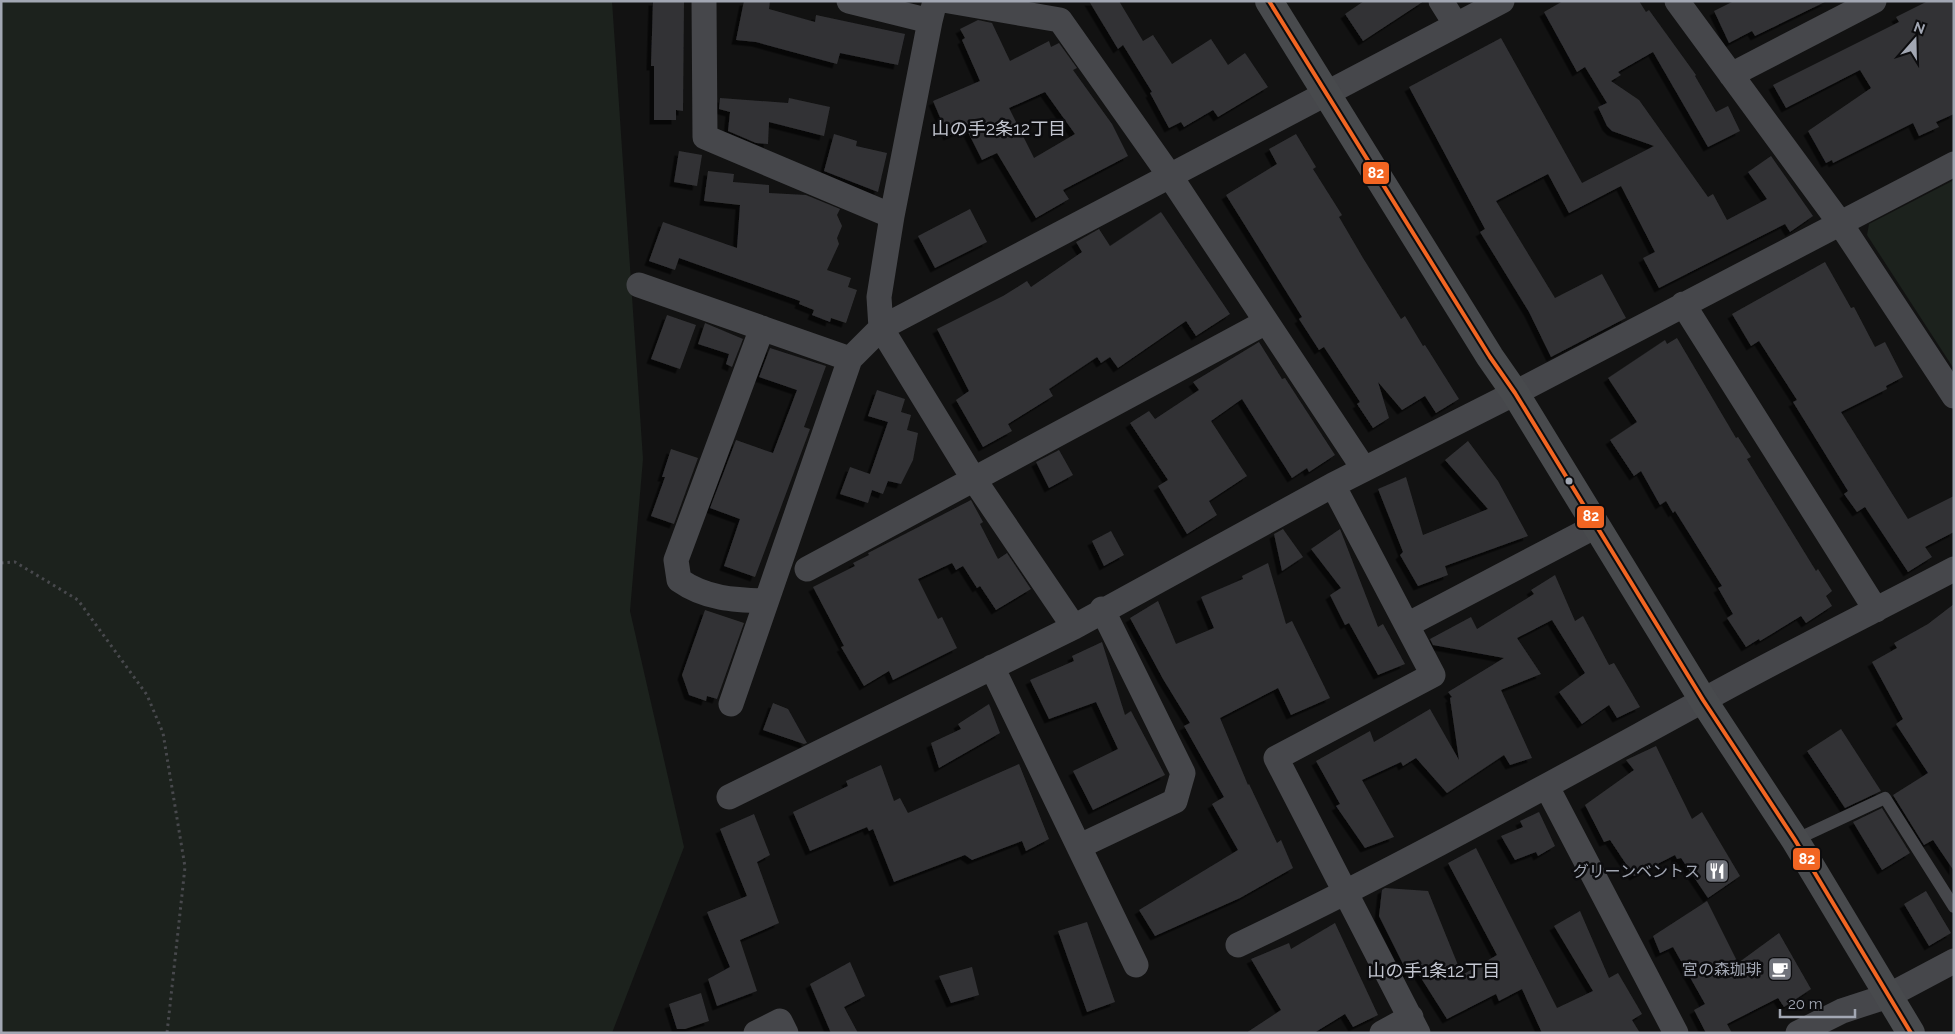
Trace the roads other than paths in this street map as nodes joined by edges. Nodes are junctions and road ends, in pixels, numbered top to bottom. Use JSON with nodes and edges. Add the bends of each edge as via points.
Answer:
{"nodes":[{"id":1,"x":704,"y":1,"type":"edge"},
{"id":2,"x":849,"y":1,"type":"edge"},
{"id":3,"x":949,"y":1,"type":"edge"},
{"id":4,"x":1269,"y":1,"type":"edge"},
{"id":5,"x":1441,"y":1,"type":"edge"},
{"id":6,"x":1502,"y":1,"type":"edge"},
{"id":7,"x":1677,"y":1,"type":"edge"},
{"id":8,"x":1874,"y":1,"type":"edge"},
{"id":9,"x":932,"y":11,"type":"edge"},
{"id":10,"x":1456,"y":25,"type":"junction"},
{"id":11,"x":1731,"y":75,"type":"junction"},
{"id":12,"x":1328,"y":94,"type":"junction"},
{"id":13,"x":1954,"y":164,"type":"edge"},
{"id":14,"x":1170,"y":176,"type":"junction"},
{"id":15,"x":892,"y":216,"type":"junction"},
{"id":16,"x":1840,"y":223,"type":"junction"},
{"id":17,"x":640,"y":285,"type":"dead end"},
{"id":18,"x":1683,"y":304,"type":"junction"},
{"id":19,"x":1266,"y":322,"type":"junction"},
{"id":20,"x":762,"y":328,"type":"junction"},
{"id":21,"x":881,"y":328,"type":"junction"},
{"id":22,"x":850,"y":359,"type":"junction"},
{"id":23,"x":1515,"y":393,"type":"junction"},
{"id":24,"x":1954,"y":396,"type":"edge"},
{"id":25,"x":1364,"y":469,"type":"junction"},
{"id":26,"x":973,"y":478,"type":"junction"},
{"id":27,"x":1334,"y":485,"type":"junction"},
{"id":28,"x":1596,"y":526,"type":"junction"},
{"id":29,"x":1954,"y":568,"type":"edge"},
{"id":30,"x":807,"y":569,"type":"dead end"},
{"id":31,"x":766,"y":601,"type":"junction"},
{"id":32,"x":1102,"y":609,"type":"junction"},
{"id":33,"x":1876,"y":610,"type":"junction"},
{"id":34,"x":1407,"y":625,"type":"junction"},
{"id":35,"x":1074,"y":627,"type":"junction"},
{"id":36,"x":992,"y":667,"type":"junction"},
{"id":37,"x":1704,"y":700,"type":"junction"},
{"id":38,"x":731,"y":704,"type":"dead end"},
{"id":39,"x":1548,"y":787,"type":"junction"},
{"id":40,"x":729,"y":797,"type":"dead end"},
{"id":41,"x":1795,"y":840,"type":"junction"},
{"id":42,"x":1080,"y":846,"type":"junction"},
{"id":43,"x":1346,"y":894,"type":"junction"},
{"id":44,"x":1954,"y":907,"type":"edge"},
{"id":45,"x":1238,"y":945,"type":"dead end"},
{"id":46,"x":1954,"y":961,"type":"edge"},
{"id":47,"x":1136,"y":965,"type":"dead end"},
{"id":48,"x":1888,"y":996,"type":"junction"},
{"id":49,"x":1414,"y":1025,"type":"edge"},
{"id":50,"x":756,"y":1033,"type":"edge"},
{"id":51,"x":786,"y":1033,"type":"edge"},
{"id":52,"x":1382,"y":1033,"type":"edge"},
{"id":53,"x":1676,"y":1033,"type":"edge"},
{"id":54,"x":1798,"y":1033,"type":"edge"},
{"id":55,"x":1911,"y":1033,"type":"edge"}],
"edges":[{"from":1,"to":15,"type":"street","via":[[705,137]]},
{"from":2,"to":9,"type":"street"},
{"from":3,"to":14,"type":"street","via":[[1060,20]]},
{"from":4,"to":12,"type":"main road"},
{"from":5,"to":10,"type":"street"},
{"from":6,"to":10,"type":"street"},
{"from":7,"to":11,"type":"street"},
{"from":8,"to":11,"type":"street"},
{"from":9,"to":15,"type":"street"},
{"from":10,"to":12,"type":"street"},
{"from":11,"to":16,"type":"street"},
{"from":12,"to":14,"type":"street"},
{"from":12,"to":23,"type":"main road"},
{"from":13,"to":16,"type":"street"},
{"from":14,"to":19,"type":"street"},
{"from":14,"to":21,"type":"street"},
{"from":15,"to":21,"type":"street","via":[[879,297]]},
{"from":16,"to":18,"type":"street"},
{"from":16,"to":24,"type":"street"},
{"from":17,"to":20,"type":"street"},
{"from":18,"to":23,"type":"street"},
{"from":18,"to":33,"type":"street"},
{"from":19,"to":25,"type":"street"},
{"from":19,"to":26,"type":"street"},
{"from":20,"to":22,"type":"street"},
{"from":20,"to":31,"type":"street","via":[[676,560],[679,580],[694,590],[728,600]]},
{"from":21,"to":22,"type":"street"},
{"from":21,"to":26,"type":"street"},
{"from":22,"to":31,"type":"street"},
{"from":23,"to":25,"type":"street"},
{"from":23,"to":28,"type":"main road"},
{"from":25,"to":27,"type":"street"},
{"from":26,"to":30,"type":"street"},
{"from":26,"to":35,"type":"street"},
{"from":27,"to":32,"type":"street"},
{"from":27,"to":34,"type":"street"},
{"from":28,"to":34,"type":"street"},
{"from":28,"to":37,"type":"main road"},
{"from":29,"to":33,"type":"street"},
{"from":31,"to":38,"type":"street"},
{"from":32,"to":35,"type":"street"},
{"from":32,"to":42,"type":"street","via":[[1183,773],[1175,801]]},
{"from":33,"to":37,"type":"street"},
{"from":34,"to":43,"type":"street","via":[[1433,675],[1276,758]]},
{"from":35,"to":36,"type":"street"},
{"from":36,"to":40,"type":"street"},
{"from":36,"to":42,"type":"street"},
{"from":37,"to":39,"type":"street"},
{"from":37,"to":41,"type":"main road"},
{"from":39,"to":43,"type":"street"},
{"from":39,"to":53,"type":"street"},
{"from":41,"to":44,"type":"lane","via":[[1885,798]]},
{"from":41,"to":48,"type":"main road"},
{"from":42,"to":47,"type":"street"},
{"from":43,"to":45,"type":"street"},
{"from":43,"to":49,"type":"street"},
{"from":46,"to":48,"type":"street"},
{"from":48,"to":54,"type":"street","via":[[1842,1011]]},
{"from":48,"to":55,"type":"main road"},
{"from":49,"to":52,"type":"street"},
{"from":50,"to":51,"type":"street","via":[[780,1020]]}]}
